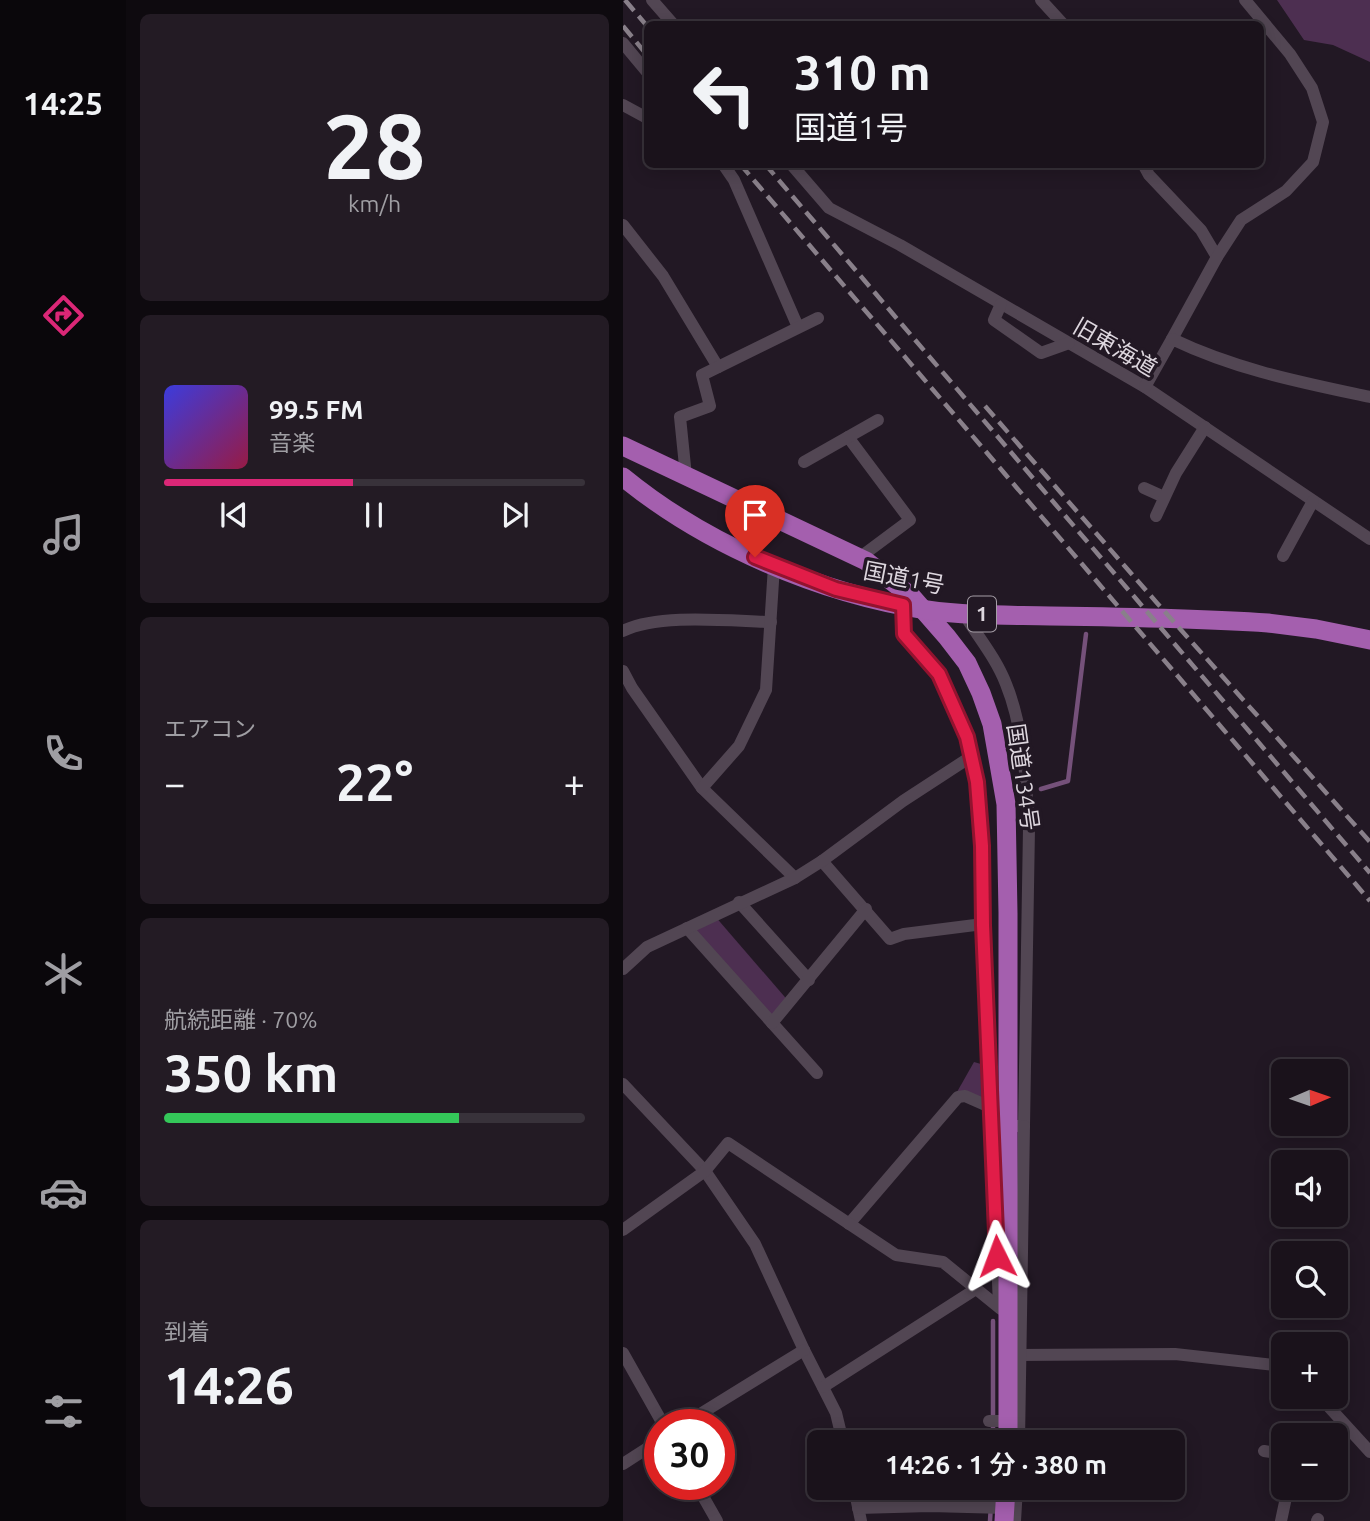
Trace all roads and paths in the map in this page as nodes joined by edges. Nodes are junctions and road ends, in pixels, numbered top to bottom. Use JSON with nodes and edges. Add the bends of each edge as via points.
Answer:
{"nodes":[{"id":1,"x":652,"y":0,"type":"edge"},
{"id":2,"x":1041,"y":0,"type":"edge"},
{"id":3,"x":1245,"y":0,"type":"edge"},
{"id":4,"x":670,"y":21,"type":"edge"},
{"id":5,"x":1060,"y":21,"type":"edge"},
{"id":6,"x":1262,"y":21,"type":"edge"},
{"id":7,"x":1264,"y":23,"type":"edge"},
{"id":8,"x":623,"y":43,"type":"edge"},
{"id":9,"x":644,"y":68,"type":"edge"},
{"id":10,"x":623,"y":105,"type":"edge"},
{"id":11,"x":644,"y":116,"type":"edge"},
{"id":12,"x":726,"y":168,"type":"edge"},
{"id":13,"x":795,"y":168,"type":"edge"},
{"id":14,"x":1145,"y":168,"type":"edge"},
{"id":15,"x":623,"y":225,"type":"edge"},
{"id":16,"x":1217,"y":257,"type":"junction"},
{"id":17,"x":1001,"y":304,"type":"junction"},
{"id":18,"x":818,"y":317,"type":"dead end"},
{"id":19,"x":798,"y":327,"type":"junction"},
{"id":20,"x":1056,"y":337,"type":"junction"},
{"id":21,"x":1173,"y":339,"type":"junction"},
{"id":22,"x":1069,"y":343,"type":"junction"},
{"id":23,"x":1030,"y":347,"type":"junction"},
{"id":24,"x":718,"y":367,"type":"junction"},
{"id":25,"x":1145,"y":387,"type":"junction"},
{"id":26,"x":1370,"y":397,"type":"edge"},
{"id":27,"x":878,"y":421,"type":"dead end"},
{"id":28,"x":1205,"y":427,"type":"junction"},
{"id":29,"x":848,"y":436,"type":"junction"},
{"id":30,"x":623,"y":446,"type":"edge"},
{"id":31,"x":804,"y":462,"type":"dead end"},
{"id":32,"x":686,"y":476,"type":"junction"},
{"id":33,"x":623,"y":477,"type":"edge"},
{"id":34,"x":1144,"y":488,"type":"dead end"},
{"id":35,"x":1164,"y":497,"type":"junction"},
{"id":36,"x":1313,"y":501,"type":"junction"},
{"id":37,"x":1156,"y":516,"type":"dead end"},
{"id":38,"x":1370,"y":539,"type":"edge"},
{"id":39,"x":1283,"y":556,"type":"dead end"},
{"id":40,"x":863,"y":559,"type":"junction"},
{"id":41,"x":775,"y":566,"type":"junction"},
{"id":42,"x":903,"y":605,"type":"junction"},
{"id":43,"x":964,"y":614,"type":"junction"},
{"id":44,"x":771,"y":622,"type":"junction"},
{"id":45,"x":623,"y":631,"type":"edge"},
{"id":46,"x":1370,"y":640,"type":"edge"},
{"id":47,"x":623,"y":671,"type":"edge"},
{"id":48,"x":628,"y":692,"type":"edge"},
{"id":49,"x":972,"y":756,"type":"junction"},
{"id":50,"x":702,"y":788,"type":"junction"},
{"id":51,"x":822,"y":861,"type":"junction"},
{"id":52,"x":795,"y":878,"type":"junction"},
{"id":53,"x":739,"y":902,"type":"junction"},
{"id":54,"x":866,"y":909,"type":"junction"},
{"id":55,"x":983,"y":925,"type":"junction"},
{"id":56,"x":687,"y":928,"type":"junction"},
{"id":57,"x":623,"y":969,"type":"edge"},
{"id":58,"x":809,"y":980,"type":"junction"},
{"id":59,"x":772,"y":1023,"type":"junction"},
{"id":60,"x":817,"y":1073,"type":"dead end"},
{"id":61,"x":623,"y":1084,"type":"edge"},
{"id":62,"x":990,"y":1107,"type":"junction"},
{"id":63,"x":1016,"y":1126,"type":"junction"},
{"id":64,"x":705,"y":1171,"type":"junction"},
{"id":65,"x":849,"y":1224,"type":"junction"},
{"id":66,"x":623,"y":1230,"type":"edge"},
{"id":67,"x":976,"y":1289,"type":"junction"},
{"id":68,"x":1004,"y":1311,"type":"junction"},
{"id":69,"x":804,"y":1350,"type":"junction"},
{"id":70,"x":623,"y":1353,"type":"edge"},
{"id":71,"x":1014,"y":1355,"type":"junction"},
{"id":72,"x":1271,"y":1365,"type":"edge"},
{"id":73,"x":823,"y":1387,"type":"junction"},
{"id":74,"x":655,"y":1409,"type":"edge"},
{"id":75,"x":708,"y":1409,"type":"edge"},
{"id":76,"x":1331,"y":1409,"type":"edge"},
{"id":77,"x":840,"y":1430,"type":"edge"},
{"id":78,"x":1003,"y":1430,"type":"edge"},
{"id":79,"x":1018,"y":1430,"type":"edge"},
{"id":80,"x":644,"y":1450,"type":"edge"},
{"id":81,"x":1264,"y":1451,"type":"dead end"},
{"id":82,"x":1271,"y":1452,"type":"edge"},
{"id":83,"x":1370,"y":1452,"type":"edge"},
{"id":84,"x":623,"y":1464,"type":"edge"},
{"id":85,"x":705,"y":1500,"type":"edge"},
{"id":86,"x":856,"y":1500,"type":"edge"},
{"id":87,"x":1285,"y":1500,"type":"edge"},
{"id":88,"x":858,"y":1508,"type":"junction"},
{"id":89,"x":1002,"y":1515,"type":"edge"},
{"id":90,"x":717,"y":1521,"type":"edge"},
{"id":91,"x":861,"y":1521,"type":"edge"},
{"id":92,"x":1281,"y":1521,"type":"edge"}],
"edges":[{"from":1,"to":4,"type":"street"},
{"from":2,"to":5,"type":"street"},
{"from":3,"to":6,"type":"street"},
{"from":7,"to":16,"type":"street","via":[[1312,88],[1323,122],[1313,162],[1286,191],[1241,220]]},
{"from":8,"to":9,"type":"street"},
{"from":10,"to":11,"type":"street"},
{"from":12,"to":19,"type":"street"},
{"from":13,"to":17,"type":"street","name":"旧東海道","via":[[829,208]]},
{"from":14,"to":16,"type":"street","via":[[1201,230]]},
{"from":15,"to":24,"type":"street","via":[[663,276]]},
{"from":16,"to":21,"type":"street"},
{"from":17,"to":20,"type":"street","name":"旧東海道"},
{"from":17,"to":23,"type":"street","via":[[994,320]]},
{"from":18,"to":19,"type":"street"},
{"from":19,"to":24,"type":"street"},
{"from":20,"to":22,"type":"street","name":"旧東海道"},
{"from":20,"to":23,"type":"street"},
{"from":21,"to":25,"type":"street"},
{"from":21,"to":26,"type":"street","via":[[1210,357],[1267,375]]},
{"from":22,"to":23,"type":"street","via":[[1041,353]]},
{"from":22,"to":25,"type":"street","name":"旧東海道"},
{"from":24,"to":32,"type":"street","via":[[702,375],[710,406],[680,417]]},
{"from":25,"to":28,"type":"street","name":"旧東海道"},
{"from":27,"to":29,"type":"street"},
{"from":28,"to":35,"type":"street"},
{"from":28,"to":36,"type":"street","name":"旧東海道"},
{"from":29,"to":31,"type":"street"},
{"from":29,"to":40,"type":"street","via":[[910,520]]},
{"from":30,"to":32,"type":"highway","name":"国道134号"},
{"from":32,"to":40,"type":"highway","name":"国道134号"},
{"from":33,"to":41,"type":"highway","name":"国道1号","number":"1","via":[[698,528]]},
{"from":34,"to":35,"type":"street"},
{"from":35,"to":37,"type":"street"},
{"from":36,"to":38,"type":"street","name":"旧東海道"},
{"from":36,"to":39,"type":"street"},
{"from":40,"to":63,"type":"highway","name":"国道134号","via":[[912,597],[947,637],[967,663],[992,724],[1006,804]]},
{"from":41,"to":42,"type":"highway","name":"国道1号","number":"1","via":[[836,589]]},
{"from":41,"to":44,"type":"street"},
{"from":42,"to":43,"type":"highway","name":"国道1号","number":"1"},
{"from":42,"to":49,"type":"street","via":[[904,634],[939,674]]},
{"from":43,"to":46,"type":"highway","name":"国道1号","number":"1","via":[[1268,623]]},
{"from":43,"to":63,"type":"street","via":[[988,647],[1006,684],[1025,776],[1029,828]]},
{"from":44,"to":45,"type":"street","via":[[680,621]]},
{"from":44,"to":50,"type":"street","via":[[766,690],[739,746]]},
{"from":47,"to":48,"type":"street"},
{"from":48,"to":50,"type":"street"},
{"from":49,"to":51,"type":"street"},
{"from":49,"to":55,"type":"street","via":[[982,846]]},
{"from":50,"to":52,"type":"street"},
{"from":51,"to":52,"type":"street"},
{"from":51,"to":54,"type":"street"},
{"from":52,"to":53,"type":"street"},
{"from":53,"to":56,"type":"street"},
{"from":53,"to":58,"type":"street"},
{"from":54,"to":55,"type":"street","via":[[890,939]]},
{"from":54,"to":58,"type":"street"},
{"from":55,"to":62,"type":"street"},
{"from":56,"to":57,"type":"street","via":[[647,947]]},
{"from":56,"to":59,"type":"street"},
{"from":58,"to":59,"type":"street"},
{"from":59,"to":60,"type":"street"},
{"from":61,"to":64,"type":"street"},
{"from":62,"to":65,"type":"street","via":[[958,1097]]},
{"from":62,"to":68,"type":"street"},
{"from":63,"to":68,"type":"highway","name":"国道134号"},
{"from":63,"to":71,"type":"street"},
{"from":64,"to":65,"type":"street","via":[[728,1143]]},
{"from":64,"to":66,"type":"street"},
{"from":64,"to":69,"type":"street","via":[[755,1244]]},
{"from":65,"to":67,"type":"street","via":[[896,1255],[943,1262]]},
{"from":67,"to":68,"type":"street"},
{"from":67,"to":73,"type":"street"},
{"from":68,"to":71,"type":"highway","name":"国道134号"},
{"from":69,"to":73,"type":"street"},
{"from":69,"to":75,"type":"street"},
{"from":70,"to":74,"type":"street"},
{"from":71,"to":72,"type":"street","via":[[1175,1354]]},
{"from":71,"to":78,"type":"highway","name":"国道134号","via":[[999,1421]]},
{"from":71,"to":79,"type":"street"},
{"from":73,"to":77,"type":"street"},
{"from":76,"to":83,"type":"street"},
{"from":80,"to":84,"type":"street"},
{"from":81,"to":82,"type":"street"},
{"from":85,"to":90,"type":"street"},
{"from":86,"to":88,"type":"street"},
{"from":87,"to":92,"type":"street"},
{"from":88,"to":89,"type":"street"},
{"from":88,"to":91,"type":"street"}]}
